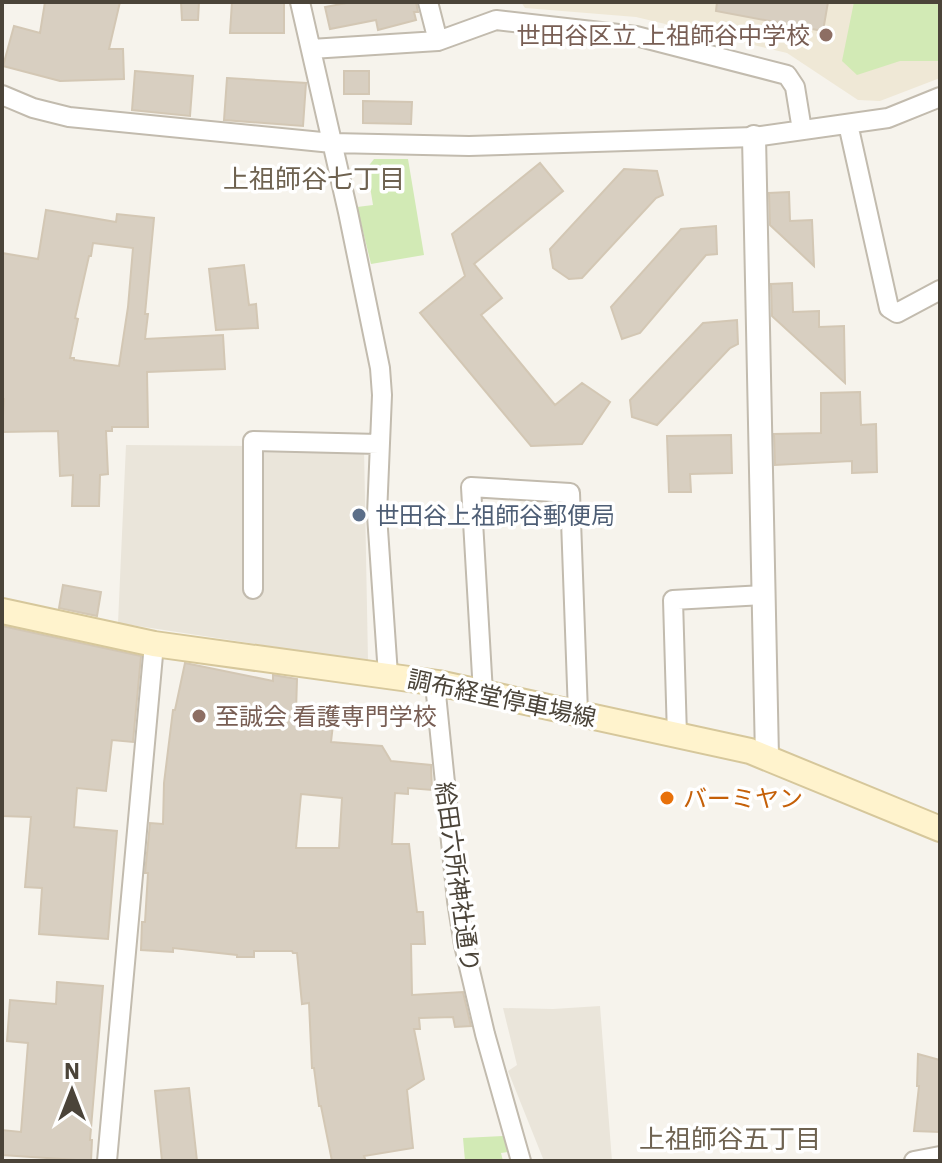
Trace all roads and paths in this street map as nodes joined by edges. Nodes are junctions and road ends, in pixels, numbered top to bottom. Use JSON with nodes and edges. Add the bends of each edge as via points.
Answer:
{"nodes":[{"id":1,"x":300,"y":2,"type":"edge"},
{"id":2,"x":428,"y":2,"type":"edge"},
{"id":3,"x":496,"y":11,"type":"edge"},
{"id":4,"x":438,"y":41,"type":"junction"},
{"id":5,"x":311,"y":49,"type":"junction"},
{"id":6,"x":2,"y":95,"type":"edge"},
{"id":7,"x":940,"y":97,"type":"edge"},
{"id":8,"x":848,"y":124,"type":"junction"},
{"id":9,"x":802,"y":130,"type":"junction"},
{"id":10,"x":754,"y":137,"type":"junction"},
{"id":11,"x":332,"y":143,"type":"junction"},
{"id":12,"x":940,"y":290,"type":"edge"},
{"id":13,"x":379,"y":444,"type":"junction"},
{"id":14,"x":253,"y":589,"type":"dead end"},
{"id":15,"x":764,"y":595,"type":"junction"},
{"id":16,"x":2,"y":611,"type":"edge"},
{"id":17,"x":154,"y":644,"type":"junction"},
{"id":18,"x":388,"y":675,"type":"junction"},
{"id":19,"x":438,"y":683,"type":"junction"},
{"id":20,"x":483,"y":693,"type":"junction"},
{"id":21,"x":578,"y":713,"type":"junction"},
{"id":22,"x":677,"y":736,"type":"junction"},
{"id":23,"x":767,"y":757,"type":"junction"},
{"id":24,"x":940,"y":829,"type":"edge"},
{"id":25,"x":940,"y":1156,"type":"edge"},
{"id":26,"x":107,"y":1161,"type":"edge"},
{"id":27,"x":521,"y":1161,"type":"edge"},
{"id":28,"x":914,"y":1161,"type":"edge"}],
"edges":[{"from":1,"to":5,"type":"street"},
{"from":2,"to":4,"type":"street"},
{"from":3,"to":4,"type":"street"},
{"from":3,"to":9,"type":"street","via":[[636,36],[787,75],[795,87]]},
{"from":4,"to":5,"type":"street"},
{"from":5,"to":11,"type":"street"},
{"from":6,"to":11,"type":"street","via":[[69,117]]},
{"from":7,"to":8,"type":"street","via":[[888,118]]},
{"from":8,"to":9,"type":"street"},
{"from":8,"to":12,"type":"street","via":[[889,308],[897,313]]},
{"from":9,"to":10,"type":"street"},
{"from":10,"to":11,"type":"street","via":[[469,146]]},
{"from":10,"to":15,"type":"street"},
{"from":11,"to":13,"type":"street","via":[[380,368]]},
{"from":13,"to":14,"type":"street","via":[[253,441]]},
{"from":13,"to":18,"type":"street","via":[[377,515]]},
{"from":15,"to":22,"type":"street","via":[[673,600]]},
{"from":15,"to":23,"type":"street"},
{"from":16,"to":17,"type":"main road","name":"調布経堂停車場線"},
{"from":17,"to":18,"type":"main road","name":"調布経堂停車場線"},
{"from":17,"to":26,"type":"street"},
{"from":18,"to":19,"type":"main road","name":"調布経堂停車場線"},
{"from":19,"to":20,"type":"main road","name":"調布経堂停車場線"},
{"from":19,"to":27,"type":"street","name":"給田六所神社通り","via":[[464,945]]},
{"from":20,"to":21,"type":"main road","name":"調布経堂停車場線"},
{"from":20,"to":21,"type":"street","via":[[471,487],[570,493]]},
{"from":21,"to":22,"type":"main road","name":"調布経堂停車場線"},
{"from":22,"to":23,"type":"main road","name":"調布経堂停車場線"},
{"from":23,"to":24,"type":"main road","name":"調布経堂停車場線"},
{"from":25,"to":28,"type":"street"}]}
